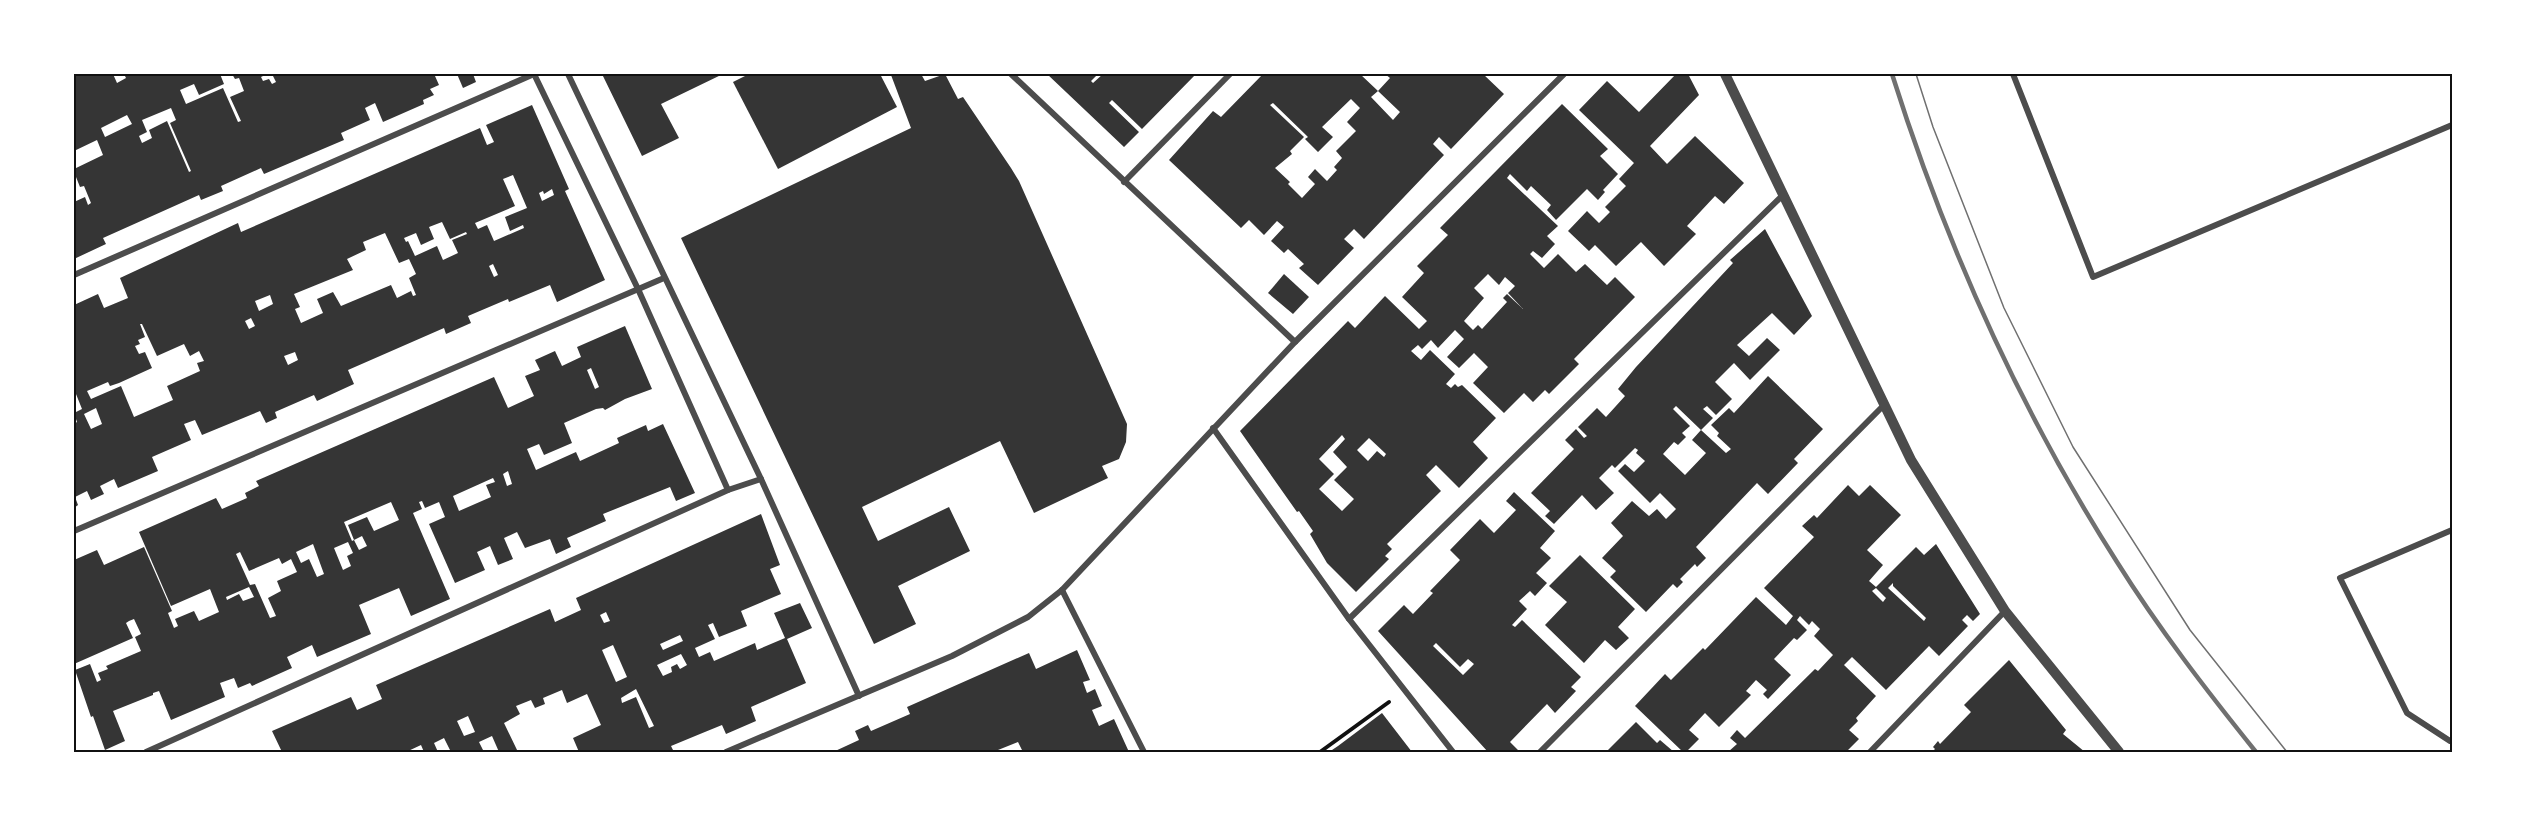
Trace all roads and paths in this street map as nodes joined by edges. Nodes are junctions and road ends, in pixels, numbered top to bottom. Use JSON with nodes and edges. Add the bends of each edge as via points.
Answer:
{"nodes":[{"id":1,"x":534,"y":74,"type":"edge"},
{"id":2,"x":568,"y":74,"type":"edge"},
{"id":3,"x":1011,"y":74,"type":"edge"},
{"id":4,"x":1230,"y":74,"type":"edge"},
{"id":5,"x":1564,"y":74,"type":"edge"},
{"id":6,"x":1725,"y":74,"type":"edge"},
{"id":7,"x":2013,"y":74,"type":"edge"},
{"id":8,"x":2452,"y":125,"type":"edge"},
{"id":9,"x":1124,"y":182,"type":"junction"},
{"id":10,"x":1784,"y":194,"type":"junction"},
{"id":11,"x":74,"y":275,"type":"edge"},
{"id":12,"x":664,"y":278,"type":"junction"},
{"id":13,"x":638,"y":289,"type":"junction"},
{"id":14,"x":1295,"y":342,"type":"junction"},
{"id":15,"x":1884,"y":405,"type":"junction"},
{"id":16,"x":1214,"y":428,"type":"junction"},
{"id":17,"x":761,"y":479,"type":"junction"},
{"id":18,"x":728,"y":490,"type":"junction"},
{"id":19,"x":2452,"y":530,"type":"edge"},
{"id":20,"x":74,"y":531,"type":"edge"},
{"id":21,"x":1062,"y":590,"type":"junction"},
{"id":22,"x":2005,"y":611,"type":"junction"},
{"id":23,"x":1349,"y":619,"type":"junction"},
{"id":24,"x":1405,"y":691,"type":"junction"},
{"id":25,"x":859,"y":696,"type":"junction"},
{"id":26,"x":2451,"y":741,"type":"edge"},
{"id":27,"x":146,"y":753,"type":"edge"},
{"id":28,"x":726,"y":753,"type":"edge"},
{"id":29,"x":1144,"y":753,"type":"edge"},
{"id":30,"x":1320,"y":753,"type":"edge"},
{"id":31,"x":1453,"y":753,"type":"edge"},
{"id":32,"x":1540,"y":753,"type":"edge"},
{"id":33,"x":1870,"y":753,"type":"edge"},
{"id":34,"x":2119,"y":753,"type":"edge"}],
"edges":[{"from":1,"to":11,"type":"street"},
{"from":1,"to":13,"type":"street"},
{"from":2,"to":12,"type":"street"},
{"from":3,"to":9,"type":"street"},
{"from":4,"to":9,"type":"street"},
{"from":5,"to":14,"type":"street"},
{"from":6,"to":10,"type":"street"},
{"from":7,"to":8,"type":"street","via":[[2092,277]]},
{"from":9,"to":14,"type":"street"},
{"from":10,"to":15,"type":"street"},
{"from":10,"to":23,"type":"street"},
{"from":12,"to":13,"type":"street"},
{"from":12,"to":17,"type":"street"},
{"from":13,"to":18,"type":"street"},
{"from":13,"to":20,"type":"street"},
{"from":14,"to":16,"type":"street"},
{"from":15,"to":22,"type":"street","via":[[1911,460]]},
{"from":15,"to":32,"type":"street"},
{"from":16,"to":21,"type":"street"},
{"from":16,"to":23,"type":"street"},
{"from":17,"to":18,"type":"street"},
{"from":17,"to":25,"type":"street"},
{"from":18,"to":27,"type":"street"},
{"from":19,"to":26,"type":"street","via":[[2340,578],[2407,713]]},
{"from":21,"to":25,"type":"street","via":[[1028,617],[952,656]]},
{"from":21,"to":29,"type":"street"},
{"from":22,"to":33,"type":"street"},
{"from":22,"to":34,"type":"street"},
{"from":23,"to":24,"type":"street"},
{"from":24,"to":30,"type":"path"},
{"from":24,"to":31,"type":"street"},
{"from":25,"to":28,"type":"street"}]}
